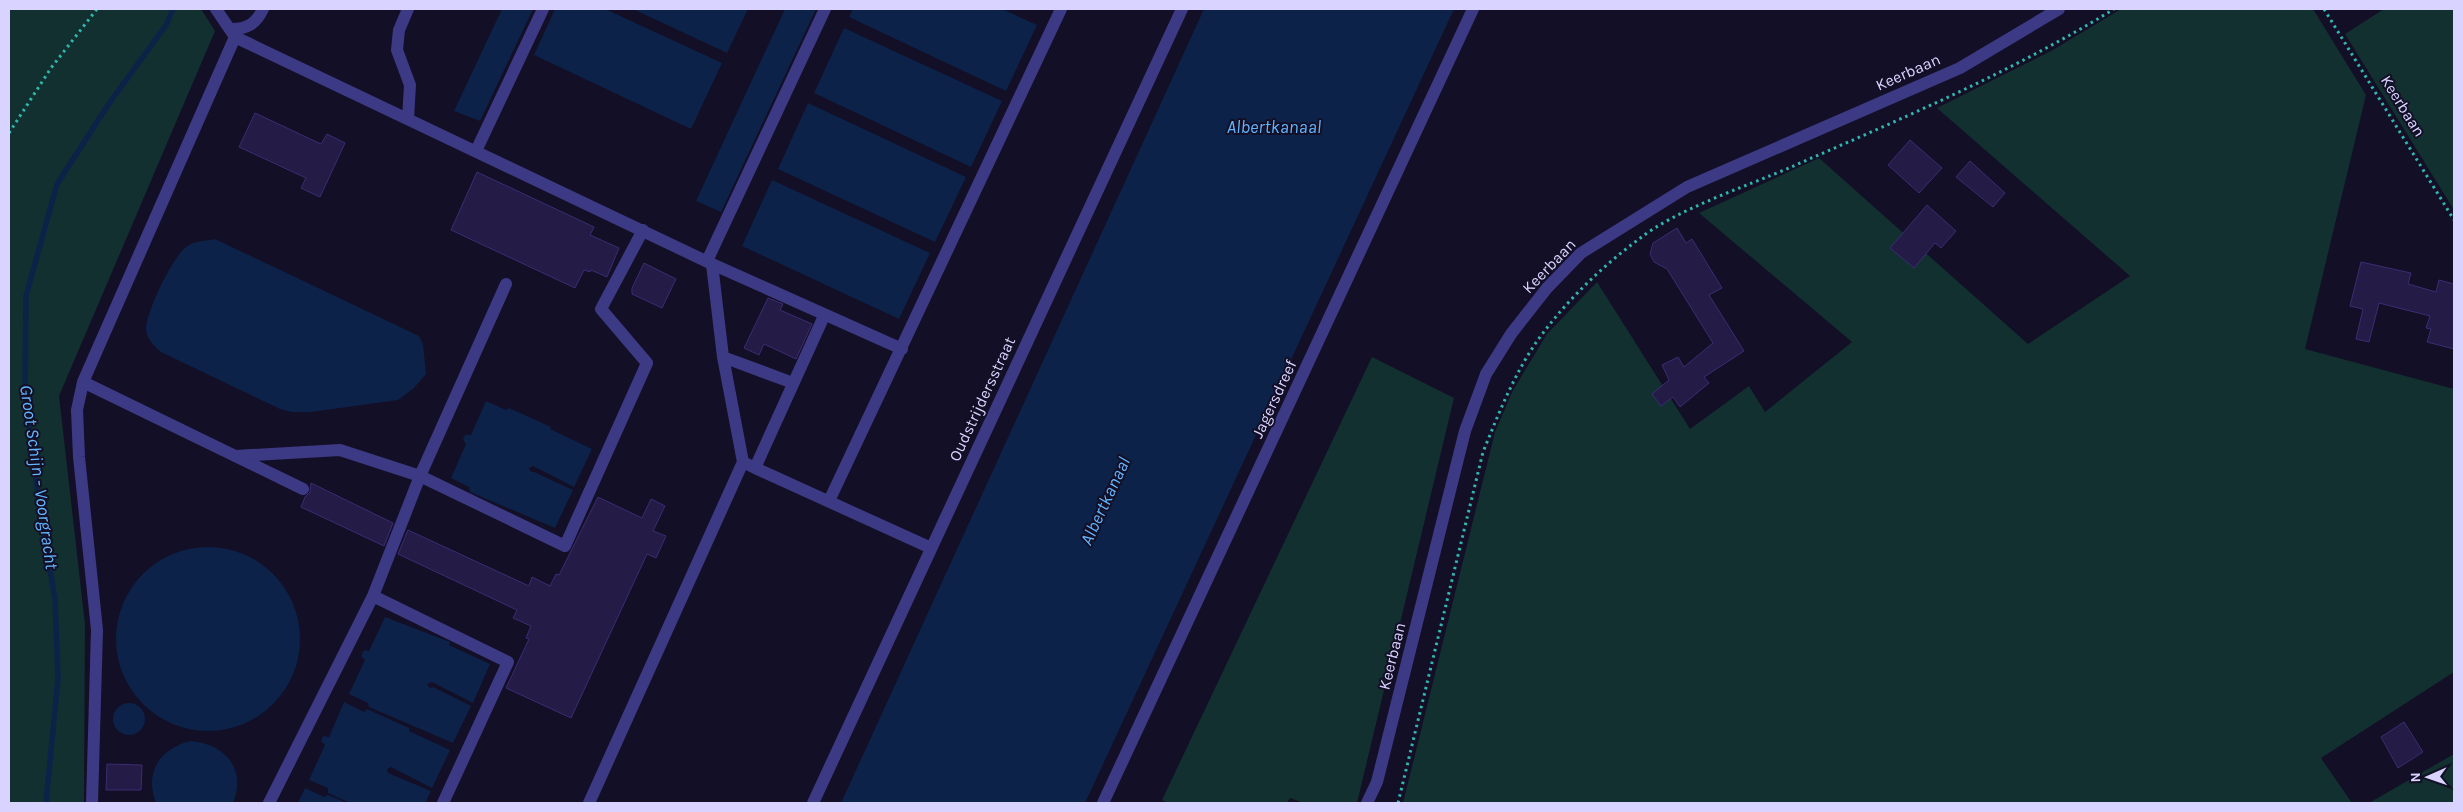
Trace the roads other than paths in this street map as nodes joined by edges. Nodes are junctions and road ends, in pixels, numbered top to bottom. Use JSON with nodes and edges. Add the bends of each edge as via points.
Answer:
{"nodes":[{"id":1,"x":216,"y":9,"type":"edge"},
{"id":2,"x":263,"y":9,"type":"edge"},
{"id":3,"x":408,"y":9,"type":"edge"},
{"id":4,"x":543,"y":9,"type":"edge"},
{"id":5,"x":825,"y":9,"type":"edge"},
{"id":6,"x":1061,"y":9,"type":"edge"},
{"id":7,"x":1182,"y":9,"type":"edge"},
{"id":8,"x":1473,"y":9,"type":"edge"},
{"id":9,"x":2059,"y":9,"type":"edge"},
{"id":10,"x":233,"y":33,"type":"junction"},
{"id":11,"x":408,"y":119,"type":"junction"},
{"id":12,"x":476,"y":151,"type":"junction"},
{"id":13,"x":643,"y":230,"type":"junction"},
{"id":14,"x":709,"y":263,"type":"junction"},
{"id":15,"x":506,"y":284,"type":"dead end"},
{"id":16,"x":824,"y":316,"type":"junction"},
{"id":17,"x":902,"y":348,"type":"junction"},
{"id":18,"x":723,"y":357,"type":"junction"},
{"id":19,"x":83,"y":382,"type":"junction"},
{"id":20,"x":793,"y":383,"type":"junction"},
{"id":21,"x":236,"y":456,"type":"junction"},
{"id":22,"x":749,"y":465,"type":"junction"},
{"id":23,"x":420,"y":476,"type":"junction"},
{"id":24,"x":303,"y":489,"type":"dead end"},
{"id":25,"x":829,"y":501,"type":"junction"},
{"id":26,"x":931,"y":548,"type":"junction"},
{"id":27,"x":373,"y":596,"type":"junction"},
{"id":28,"x":92,"y":803,"type":"edge"},
{"id":29,"x":270,"y":803,"type":"edge"},
{"id":30,"x":444,"y":803,"type":"edge"},
{"id":31,"x":589,"y":803,"type":"edge"},
{"id":32,"x":813,"y":803,"type":"edge"},
{"id":33,"x":1104,"y":803,"type":"edge"},
{"id":34,"x":1367,"y":803,"type":"edge"}],
"edges":[{"from":1,"to":10,"type":"street"},
{"from":2,"to":10,"type":"street","via":[[251,25]]},
{"from":3,"to":11,"type":"street","via":[[398,30],[397,50],[410,85]]},
{"from":4,"to":12,"type":"street"},
{"from":5,"to":14,"type":"street"},
{"from":6,"to":17,"type":"street"},
{"from":7,"to":26,"type":"street","name":"Oudstrijdersstraat"},
{"from":8,"to":33,"type":"street","name":"Jagersdreef"},
{"from":9,"to":34,"type":"street","name":"Keerbaan","via":[[1960,68],[1687,186],[1581,253],[1547,288],[1510,334],[1486,374],[1465,431],[1377,782]]},
{"from":10,"to":11,"type":"street"},
{"from":10,"to":19,"type":"street"},
{"from":11,"to":12,"type":"street"},
{"from":12,"to":13,"type":"street"},
{"from":13,"to":14,"type":"street"},
{"from":13,"to":23,"type":"street","via":[[601,309],[647,364],[564,546]]},
{"from":14,"to":16,"type":"street"},
{"from":14,"to":18,"type":"street"},
{"from":15,"to":23,"type":"street"},
{"from":16,"to":17,"type":"street"},
{"from":16,"to":20,"type":"street"},
{"from":17,"to":25,"type":"street"},
{"from":18,"to":20,"type":"street"},
{"from":18,"to":22,"type":"street"},
{"from":19,"to":21,"type":"street"},
{"from":19,"to":28,"type":"street","via":[[77,410],[79,457],[97,630]]},
{"from":20,"to":22,"type":"street"},
{"from":21,"to":23,"type":"street","via":[[340,450]]},
{"from":21,"to":24,"type":"street"},
{"from":22,"to":25,"type":"street"},
{"from":22,"to":31,"type":"street"},
{"from":23,"to":27,"type":"street"},
{"from":25,"to":26,"type":"street"},
{"from":26,"to":32,"type":"street","name":"Oudstrijdersstraat"},
{"from":27,"to":29,"type":"street"},
{"from":27,"to":30,"type":"street","via":[[508,662]]}]}
